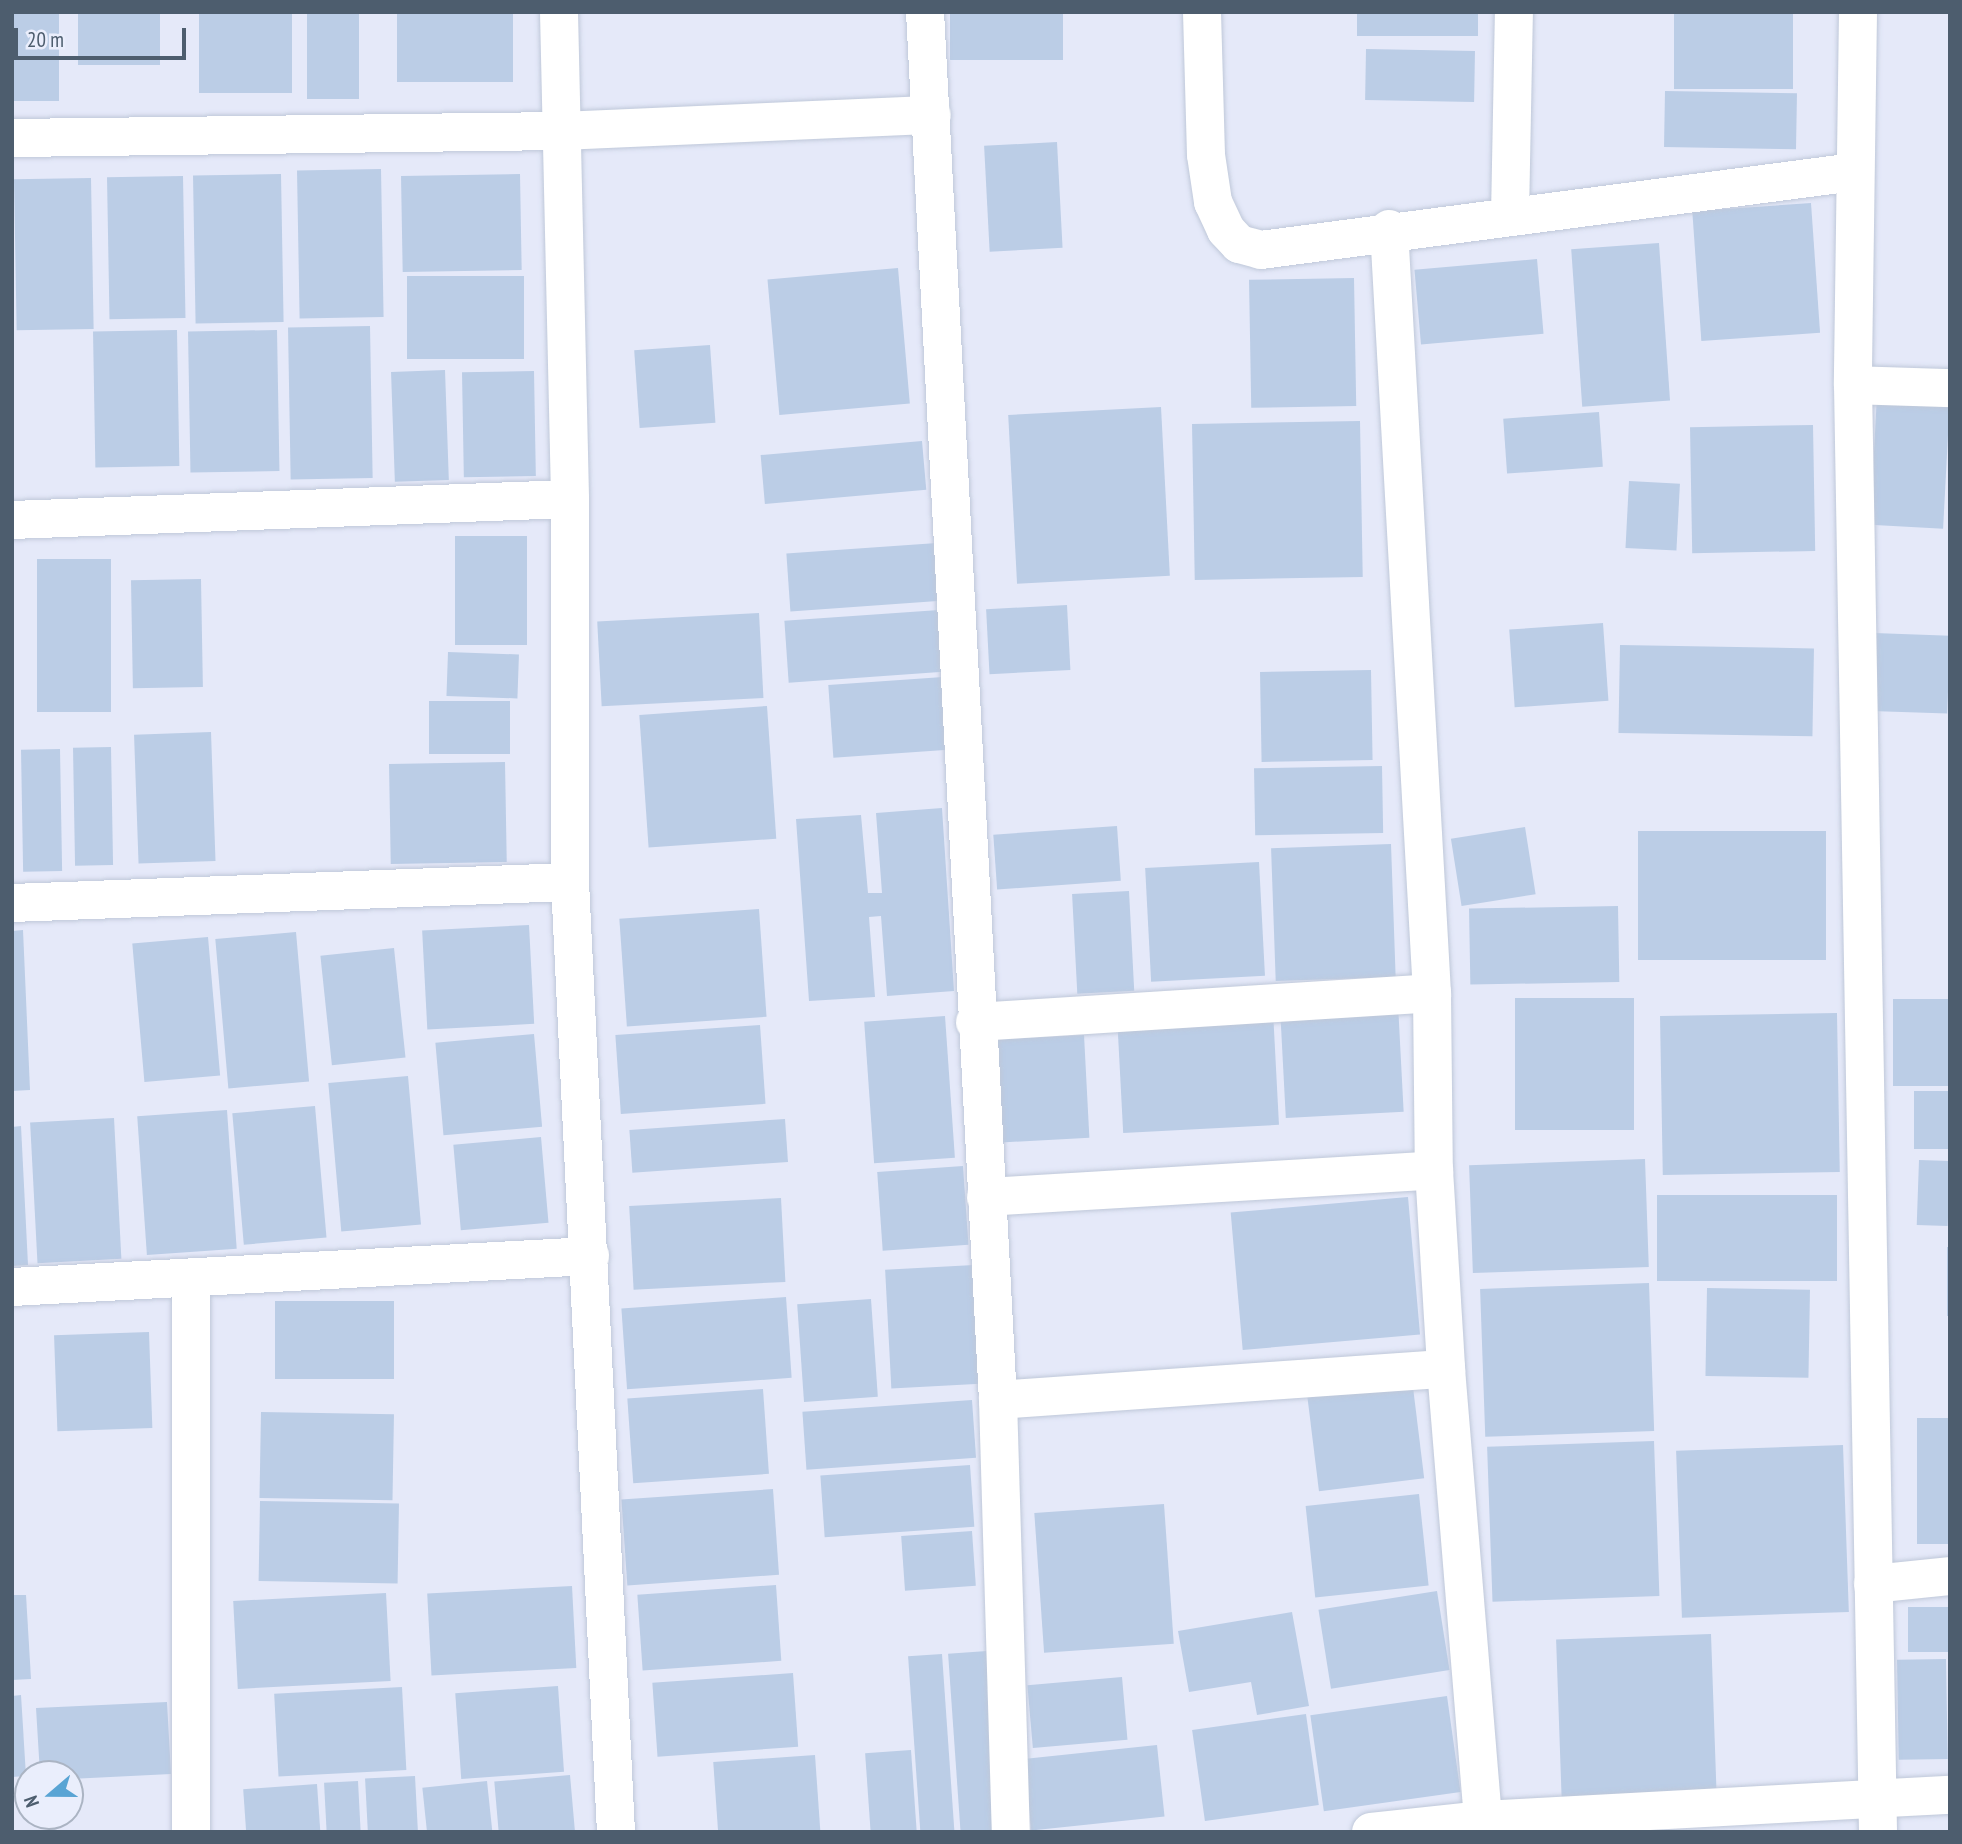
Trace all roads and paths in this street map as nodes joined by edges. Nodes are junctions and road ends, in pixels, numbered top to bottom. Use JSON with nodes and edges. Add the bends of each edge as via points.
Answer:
{"nodes":[{"id":1,"x":559,"y":12,"type":"edge"},
{"id":2,"x":925,"y":12,"type":"edge"},
{"id":3,"x":1202,"y":12,"type":"edge"},
{"id":4,"x":1514,"y":12,"type":"edge"},
{"id":5,"x":1858,"y":12,"type":"edge"},
{"id":6,"x":932,"y":115,"type":"junction"},
{"id":7,"x":563,"y":131,"type":"junction"},
{"id":8,"x":12,"y":138,"type":"edge"},
{"id":9,"x":1854,"y":172,"type":"junction"},
{"id":10,"x":1510,"y":216,"type":"junction"},
{"id":11,"x":1389,"y":229,"type":"junction"},
{"id":12,"x":1853,"y":384,"type":"junction"},
{"id":13,"x":1950,"y":388,"type":"edge"},
{"id":14,"x":570,"y":499,"type":"junction"},
{"id":15,"x":12,"y":520,"type":"edge"},
{"id":16,"x":570,"y":882,"type":"junction"},
{"id":17,"x":12,"y":903,"type":"edge"},
{"id":18,"x":1432,"y":993,"type":"junction"},
{"id":19,"x":975,"y":1022,"type":"junction"},
{"id":20,"x":1434,"y":1170,"type":"junction"},
{"id":21,"x":986,"y":1197,"type":"junction"},
{"id":22,"x":590,"y":1256,"type":"junction"},
{"id":23,"x":191,"y":1280,"type":"junction"},
{"id":24,"x":12,"y":1287,"type":"edge"},
{"id":25,"x":1446,"y":1369,"type":"junction"},
{"id":26,"x":998,"y":1400,"type":"junction"},
{"id":27,"x":1950,"y":1576,"type":"edge"},
{"id":28,"x":1873,"y":1584,"type":"junction"},
{"id":29,"x":1950,"y":1795,"type":"edge"},
{"id":30,"x":1877,"y":1815,"type":"edge"},
{"id":31,"x":1484,"y":1826,"type":"edge"},
{"id":32,"x":191,"y":1832,"type":"edge"},
{"id":33,"x":615,"y":1832,"type":"edge"},
{"id":34,"x":1011,"y":1832,"type":"edge"},
{"id":35,"x":1371,"y":1832,"type":"edge"}],
"edges":[{"from":1,"to":7,"type":"street"},
{"from":2,"to":6,"type":"street"},
{"from":3,"to":11,"type":"street","via":[[1206,155],[1213,202],[1226,230],[1239,244],[1261,250]]},
{"from":4,"to":10,"type":"street"},
{"from":5,"to":9,"type":"street"},
{"from":6,"to":7,"type":"street"},
{"from":6,"to":19,"type":"street"},
{"from":7,"to":8,"type":"street"},
{"from":7,"to":14,"type":"street"},
{"from":9,"to":10,"type":"street"},
{"from":9,"to":12,"type":"street"},
{"from":10,"to":11,"type":"street"},
{"from":11,"to":18,"type":"street"},
{"from":12,"to":13,"type":"street"},
{"from":12,"to":28,"type":"street"},
{"from":14,"to":15,"type":"street"},
{"from":14,"to":16,"type":"street"},
{"from":16,"to":17,"type":"street"},
{"from":16,"to":22,"type":"street"},
{"from":18,"to":19,"type":"street"},
{"from":18,"to":20,"type":"street"},
{"from":19,"to":21,"type":"street"},
{"from":20,"to":21,"type":"street"},
{"from":20,"to":25,"type":"street"},
{"from":21,"to":26,"type":"street"},
{"from":22,"to":23,"type":"street"},
{"from":22,"to":33,"type":"street"},
{"from":23,"to":24,"type":"street"},
{"from":23,"to":32,"type":"street"},
{"from":25,"to":26,"type":"street"},
{"from":25,"to":31,"type":"street"},
{"from":26,"to":34,"type":"street"},
{"from":27,"to":28,"type":"street"},
{"from":28,"to":30,"type":"street"},
{"from":29,"to":30,"type":"street"},
{"from":30,"to":31,"type":"street"},
{"from":31,"to":35,"type":"street"}]}
